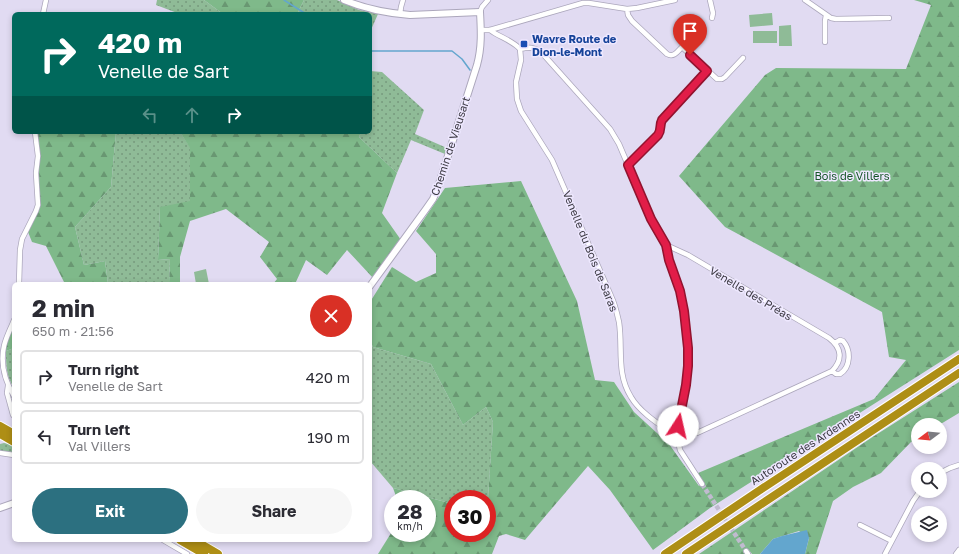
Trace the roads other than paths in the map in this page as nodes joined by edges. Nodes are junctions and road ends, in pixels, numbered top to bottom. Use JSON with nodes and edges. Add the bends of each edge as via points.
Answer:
{"nodes":[{"id":1,"x":46,"y":0,"type":"edge"},
{"id":2,"x":344,"y":0,"type":"edge"},
{"id":3,"x":403,"y":0,"type":"edge"},
{"id":4,"x":488,"y":0,"type":"edge"},
{"id":5,"x":675,"y":0,"type":"edge"},
{"id":6,"x":710,"y":0,"type":"edge"},
{"id":7,"x":805,"y":0,"type":"edge"},
{"id":8,"x":627,"y":8,"type":"junction"},
{"id":9,"x":43,"y":12,"type":"edge"},
{"id":10,"x":480,"y":12,"type":"junction"},
{"id":11,"x":400,"y":14,"type":"junction"},
{"id":12,"x":826,"y":15,"type":"junction"},
{"id":13,"x":712,"y":18,"type":"dead end"},
{"id":14,"x":888,"y":18,"type":"dead end"},
{"id":15,"x":481,"y":30,"type":"junction"},
{"id":16,"x":490,"y":30,"type":"junction"},
{"id":17,"x":694,"y":34,"type":"dead end"},
{"id":18,"x":826,"y":42,"type":"dead end"},
{"id":19,"x":682,"y":47,"type":"junction"},
{"id":20,"x":520,"y":49,"type":"junction"},
{"id":21,"x":743,"y":58,"type":"dead end"},
{"id":22,"x":707,"y":71,"type":"junction"},
{"id":23,"x":35,"y":134,"type":"edge"},
{"id":24,"x":628,"y":165,"type":"junction"},
{"id":25,"x":666,"y":245,"type":"junction"},
{"id":26,"x":19,"y":282,"type":"edge"},
{"id":27,"x":372,"y":283,"type":"edge"},
{"id":28,"x":12,"y":325,"type":"edge"},
{"id":29,"x":835,"y":343,"type":"junction"},
{"id":30,"x":959,"y":359,"type":"edge"},
{"id":31,"x":832,"y":372,"type":"junction"},
{"id":32,"x":959,"y":373,"type":"edge"},
{"id":33,"x":8,"y":386,"type":"junction"},
{"id":34,"x":12,"y":393,"type":"edge"},
{"id":35,"x":12,"y":411,"type":"edge"},
{"id":36,"x":0,"y":422,"type":"edge"},
{"id":37,"x":0,"y":426,"type":"edge"},
{"id":38,"x":12,"y":426,"type":"edge"},
{"id":39,"x":678,"y":426,"type":"junction"},
{"id":40,"x":670,"y":432,"type":"junction"},
{"id":41,"x":12,"y":433,"type":"edge"},
{"id":42,"x":0,"y":434,"type":"edge"},
{"id":43,"x":685,"y":435,"type":"junction"},
{"id":44,"x":0,"y":441,"type":"edge"},
{"id":45,"x":12,"y":441,"type":"edge"},
{"id":46,"x":678,"y":441,"type":"junction"},
{"id":47,"x":12,"y":444,"type":"edge"},
{"id":48,"x":0,"y":453,"type":"edge"},
{"id":49,"x":12,"y":455,"type":"edge"},
{"id":50,"x":959,"y":465,"type":"edge"},
{"id":51,"x":947,"y":470,"type":"edge"},
{"id":52,"x":702,"y":484,"type":"tunnel mouth"},
{"id":53,"x":915,"y":498,"type":"edge"},
{"id":54,"x":12,"y":504,"type":"edge"},
{"id":55,"x":0,"y":508,"type":"edge"},
{"id":56,"x":860,"y":525,"type":"dead end"},
{"id":57,"x":892,"y":541,"type":"junction"},
{"id":58,"x":165,"y":542,"type":"edge"},
{"id":59,"x":183,"y":542,"type":"edge"},
{"id":60,"x":197,"y":542,"type":"edge"},
{"id":61,"x":959,"y":550,"type":"edge"},
{"id":62,"x":186,"y":554,"type":"edge"},
{"id":63,"x":204,"y":554,"type":"edge"},
{"id":64,"x":218,"y":554,"type":"edge"},
{"id":65,"x":665,"y":554,"type":"edge"},
{"id":66,"x":686,"y":554,"type":"edge"},
{"id":67,"x":885,"y":554,"type":"edge"},
{"id":68,"x":956,"y":554,"type":"edge"}],
"edges":[{"from":1,"to":9,"type":"street"},
{"from":2,"to":11,"type":"street","via":[[358,6]]},
{"from":3,"to":11,"type":"street"},
{"from":4,"to":10,"type":"street"},
{"from":5,"to":8,"type":"street"},
{"from":6,"to":13,"type":"street"},
{"from":7,"to":12,"type":"street"},
{"from":8,"to":16,"type":"street","via":[[578,4]]},
{"from":8,"to":19,"type":"street","via":[[632,21],[667,54],[673,55]]},
{"from":10,"to":11,"type":"street"},
{"from":10,"to":15,"type":"street","name":"Chemin de Vieusart"},
{"from":12,"to":14,"type":"street","via":[[836,19]]},
{"from":12,"to":18,"type":"street"},
{"from":15,"to":16,"type":"street"},
{"from":15,"to":27,"type":"street","name":"Chemin de Vieusart","via":[[477,65],[433,199]]},
{"from":16,"to":20,"type":"street"},
{"from":17,"to":19,"type":"street"},
{"from":19,"to":22,"type":"street"},
{"from":20,"to":24,"type":"street","via":[[536,48],[542,53],[610,129]]},
{"from":20,"to":40,"type":"street","name":"Venelle du Bois de Saras","via":[[521,60],[516,82],[517,99],[521,111],[552,160],[614,302],[619,323],[621,367],[626,387],[639,407]]},
{"from":21,"to":22,"type":"street","via":[[722,79],[717,79]]},
{"from":22,"to":24,"type":"street","via":[[662,120],[658,135]]},
{"from":23,"to":26,"type":"street","via":[[38,205],[22,239]]},
{"from":24,"to":25,"type":"street","via":[[651,219]]},
{"from":25,"to":29,"type":"street","name":"Venelle des Préas","via":[[688,254]]},
{"from":25,"to":39,"type":"street","via":[[680,291],[688,342],[686,385]]},
{"from":28,"to":33,"type":"street","via":[[5,341],[3,355]]},
{"from":29,"to":31,"type":"street","via":[[839,348],[839,360]]},
{"from":29,"to":31,"type":"street","name":"Venelle des Préas","via":[[843,340],[849,359],[844,371],[840,374]]},
{"from":30,"to":65,"type":"highway","name":"Autoroute des Ardennes"},
{"from":31,"to":43,"type":"street","name":"Venelle des Préas"},
{"from":32,"to":66,"type":"highway","name":"Autoroute des Ardennes"},
{"from":33,"to":34,"type":"street"},
{"from":33,"to":35,"type":"street","via":[[7,393]]},
{"from":36,"to":38,"type":"highway"},
{"from":37,"to":41,"type":"highway"},
{"from":39,"to":40,"type":"street"},
{"from":39,"to":43,"type":"street"},
{"from":40,"to":46,"type":"street","name":"Venelle du Bois de Saras","via":[[671,437]]},
{"from":42,"to":45,"type":"highway"},
{"from":43,"to":46,"type":"street"},
{"from":44,"to":47,"type":"highway"},
{"from":46,"to":52,"type":"street","name":"Venelle du Bois de Saras","via":[[680,450]]},
{"from":48,"to":49,"type":"street"},
{"from":50,"to":51,"type":"street"},
{"from":53,"to":57,"type":"street"},
{"from":54,"to":55,"type":"street"},
{"from":56,"to":57,"type":"street"},
{"from":57,"to":67,"type":"street"},
{"from":58,"to":62,"type":"street"},
{"from":59,"to":63,"type":"highway"},
{"from":60,"to":64,"type":"highway"},
{"from":61,"to":68,"type":"street"}]}
